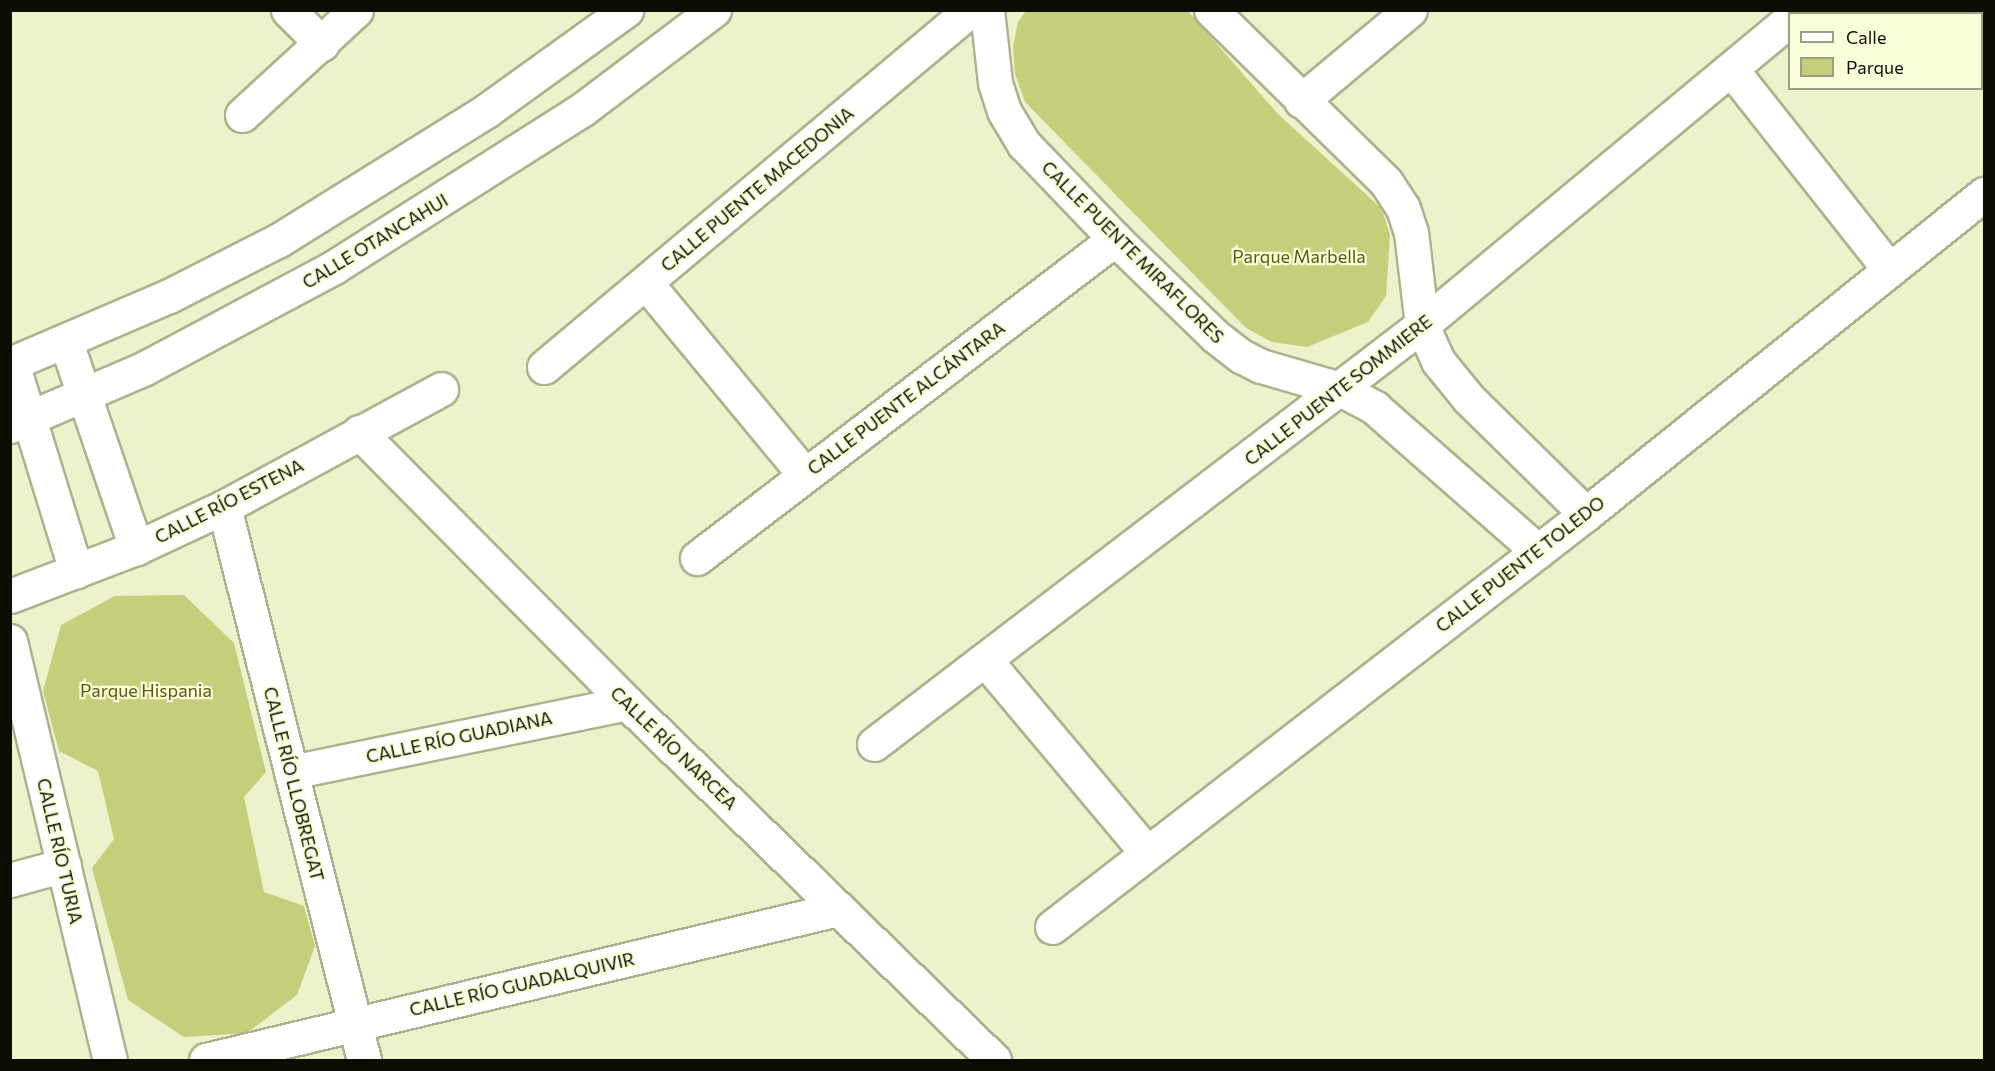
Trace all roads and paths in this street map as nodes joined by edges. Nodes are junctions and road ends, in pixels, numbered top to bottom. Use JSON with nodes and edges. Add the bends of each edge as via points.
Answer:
{"nodes":[{"id":1,"x":288,"y":10,"type":"edge"},
{"id":2,"x":356,"y":10,"type":"edge"},
{"id":3,"x":626,"y":10,"type":"edge"},
{"id":4,"x":714,"y":10,"type":"edge"},
{"id":5,"x":970,"y":10,"type":"edge"},
{"id":6,"x":987,"y":10,"type":"edge"},
{"id":7,"x":1211,"y":10,"type":"edge"},
{"id":8,"x":1410,"y":10,"type":"edge"},
{"id":9,"x":1788,"y":22,"type":"edge"},
{"id":10,"x":322,"y":44,"type":"junction"},
{"id":11,"x":1731,"y":69,"type":"junction"},
{"id":12,"x":1301,"y":101,"type":"junction"},
{"id":13,"x":242,"y":115,"type":"dead end"},
{"id":14,"x":1984,"y":194,"type":"edge"},
{"id":15,"x":1115,"y":239,"type":"junction"},
{"id":16,"x":1890,"y":270,"type":"junction"},
{"id":17,"x":646,"y":283,"type":"junction"},
{"id":18,"x":1422,"y":325,"type":"junction"},
{"id":19,"x":66,"y":342,"type":"junction"},
{"id":20,"x":11,"y":363,"type":"edge"},
{"id":21,"x":544,"y":367,"type":"dead end"},
{"id":22,"x":441,"y":389,"type":"dead end"},
{"id":23,"x":1340,"y":389,"type":"junction"},
{"id":24,"x":86,"y":396,"type":"junction"},
{"id":25,"x":20,"y":422,"type":"edge"},
{"id":26,"x":359,"y":432,"type":"junction"},
{"id":27,"x":805,"y":475,"type":"junction"},
{"id":28,"x":224,"y":507,"type":"junction"},
{"id":29,"x":1586,"y":514,"type":"junction"},
{"id":30,"x":136,"y":548,"type":"junction"},
{"id":31,"x":1538,"y":551,"type":"junction"},
{"id":32,"x":697,"y":558,"type":"dead end"},
{"id":33,"x":76,"y":571,"type":"junction"},
{"id":34,"x":10,"y":596,"type":"edge"},
{"id":35,"x":10,"y":641,"type":"edge"},
{"id":36,"x":986,"y":661,"type":"junction"},
{"id":37,"x":627,"y":703,"type":"junction"},
{"id":38,"x":874,"y":744,"type":"dead end"},
{"id":39,"x":291,"y":772,"type":"junction"},
{"id":40,"x":1146,"y":852,"type":"junction"},
{"id":41,"x":64,"y":865,"type":"junction"},
{"id":42,"x":10,"y":880,"type":"edge"},
{"id":43,"x":838,"y":909,"type":"junction"},
{"id":44,"x":1052,"y":927,"type":"dead end"},
{"id":45,"x":355,"y":1023,"type":"junction"},
{"id":46,"x":110,"y":1060,"type":"edge"},
{"id":47,"x":206,"y":1060,"type":"edge"},
{"id":48,"x":364,"y":1060,"type":"edge"},
{"id":49,"x":994,"y":1060,"type":"edge"}],
"edges":[{"from":1,"to":10,"type":"street"},
{"from":2,"to":10,"type":"street"},
{"from":3,"to":19,"type":"street","via":[[486,111],[279,240]]},
{"from":4,"to":24,"type":"street","name":"CALLE OTANCAHUI","via":[[583,109],[441,202],[246,316]]},
{"from":5,"to":17,"type":"street","name":"CALLE PUENTE MACEDONIA"},
{"from":6,"to":15,"type":"street","name":"CALLE PUENTE MIRAFLORES","via":[[995,83],[1004,111],[1024,144]]},
{"from":7,"to":12,"type":"street"},
{"from":8,"to":12,"type":"street"},
{"from":9,"to":11,"type":"street","name":"CALLE PUENTE SOMMIERE"},
{"from":10,"to":13,"type":"street"},
{"from":11,"to":16,"type":"street"},
{"from":11,"to":18,"type":"street","name":"CALLE PUENTE SOMMIERE"},
{"from":12,"to":18,"type":"street","via":[[1386,182],[1403,208],[1412,232]]},
{"from":14,"to":16,"type":"street","name":"CALLE PUENTE TOLEDO"},
{"from":15,"to":23,"type":"street","name":"CALLE PUENTE MIRAFLORES","via":[[1215,336],[1241,356]]},
{"from":15,"to":27,"type":"street","name":"CALLE PUENTE ALCÁNTARA"},
{"from":16,"to":29,"type":"street","name":"CALLE PUENTE TOLEDO"},
{"from":17,"to":21,"type":"street","name":"CALLE PUENTE MACEDONIA"},
{"from":17,"to":27,"type":"street"},
{"from":18,"to":23,"type":"street","name":"CALLE PUENTE SOMMIERE"},
{"from":18,"to":29,"type":"street","via":[[1438,361],[1468,399]]},
{"from":19,"to":20,"type":"street"},
{"from":19,"to":24,"type":"street"},
{"from":20,"to":25,"type":"street"},
{"from":22,"to":26,"type":"street","name":"CALLE RÍO ESTENA"},
{"from":23,"to":31,"type":"street","name":"CALLE PUENTE MIRAFLORES","via":[[1375,408],[1408,434]]},
{"from":23,"to":36,"type":"street","name":"CALLE PUENTE SOMMIERE"},
{"from":24,"to":25,"type":"street","name":"CALLE OTANCAHUI"},
{"from":24,"to":30,"type":"street"},
{"from":25,"to":33,"type":"street"},
{"from":26,"to":28,"type":"street","name":"CALLE RÍO ESTENA"},
{"from":26,"to":37,"type":"street","name":"CALLE RÍO NARCEA"},
{"from":27,"to":32,"type":"street","name":"CALLE PUENTE ALCÁNTARA"},
{"from":28,"to":30,"type":"street","name":"CALLE RÍO ESTENA"},
{"from":28,"to":39,"type":"street","name":"CALLE RÍO LLOBREGAT"},
{"from":29,"to":31,"type":"street","name":"CALLE PUENTE TOLEDO"},
{"from":30,"to":33,"type":"street","name":"CALLE RÍO ESTENA"},
{"from":31,"to":40,"type":"street","name":"CALLE PUENTE TOLEDO"},
{"from":33,"to":34,"type":"street","name":"CALLE RÍO ESTENA"},
{"from":35,"to":41,"type":"street","name":"CALLE RÍO TURIA"},
{"from":36,"to":38,"type":"street","name":"CALLE PUENTE SOMMIERE"},
{"from":36,"to":40,"type":"street"},
{"from":37,"to":39,"type":"street","name":"CALLE RÍO GUADIANA"},
{"from":37,"to":43,"type":"street","name":"CALLE RÍO NARCEA"},
{"from":39,"to":45,"type":"street","name":"CALLE RÍO LLOBREGAT"},
{"from":40,"to":44,"type":"street","name":"CALLE PUENTE TOLEDO"},
{"from":41,"to":42,"type":"street"},
{"from":41,"to":46,"type":"street","name":"CALLE RÍO TURIA"},
{"from":43,"to":45,"type":"street","name":"CALLE RÍO GUADALQUIVIR"},
{"from":43,"to":49,"type":"street","name":"CALLE RÍO NARCEA"},
{"from":45,"to":47,"type":"street","name":"CALLE RÍO GUADALQUIVIR"},
{"from":45,"to":48,"type":"street","name":"CALLE RÍO LLOBREGAT"}]}
